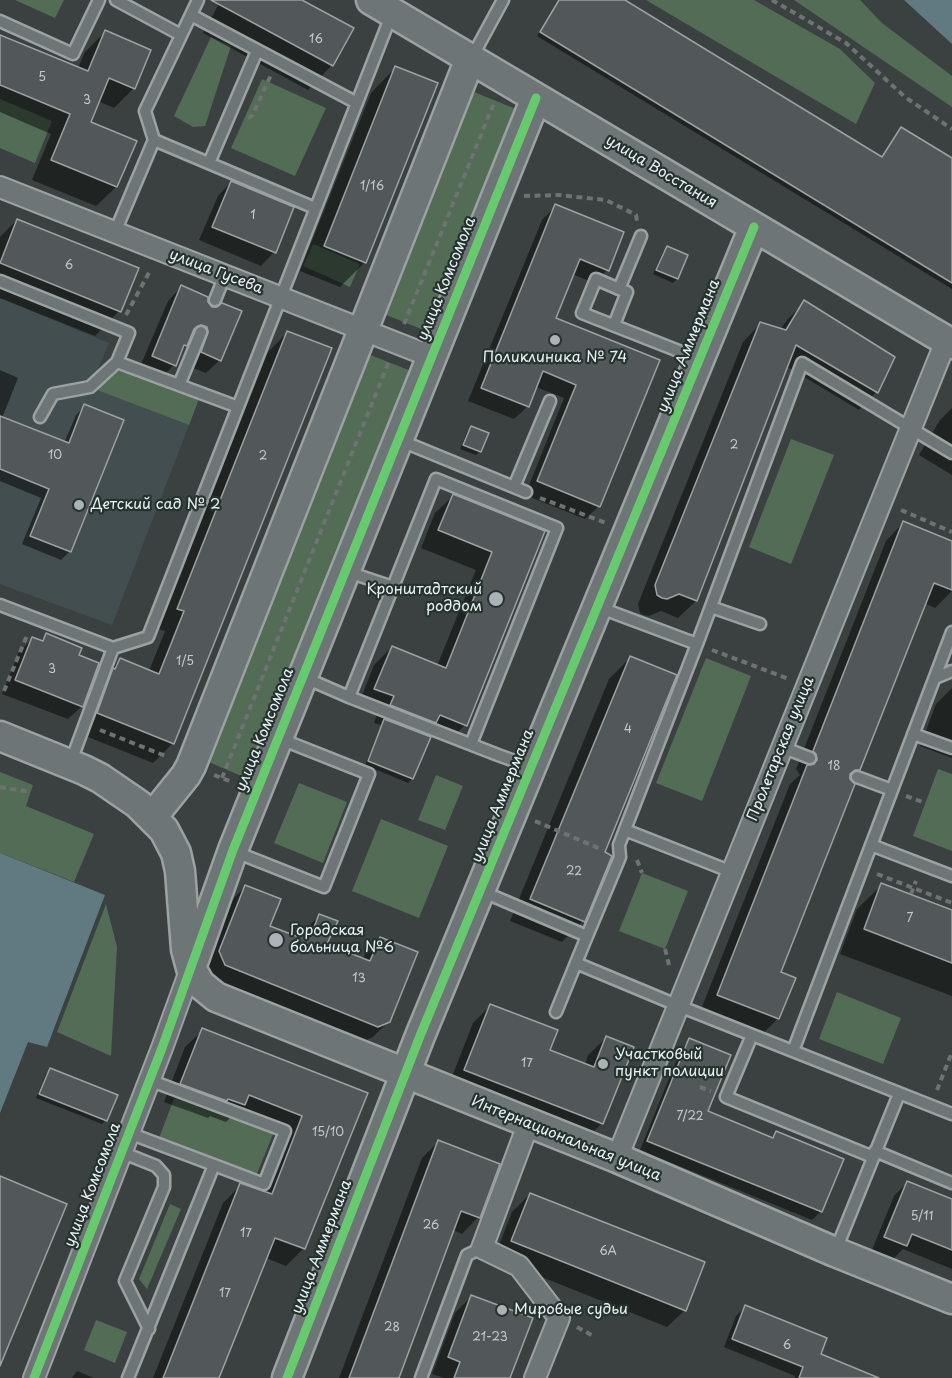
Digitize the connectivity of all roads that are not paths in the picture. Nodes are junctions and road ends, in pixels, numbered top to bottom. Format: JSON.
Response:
{"nodes":[{"id":1,"x":99,"y":0,"type":"edge"},
{"id":2,"x":116,"y":0,"type":"edge"},
{"id":3,"x":198,"y":0,"type":"edge"},
{"id":4,"x":503,"y":0,"type":"edge"},
{"id":5,"x":382,"y":6,"type":"edge"},
{"id":6,"x":190,"y":15,"type":"junction"},
{"id":7,"x":0,"y":21,"type":"edge"},
{"id":8,"x":181,"y":35,"type":"junction"},
{"id":9,"x":257,"y":51,"type":"junction"},
{"id":10,"x":470,"y":59,"type":"junction"},
{"id":11,"x":536,"y":98,"type":"junction"},
{"id":12,"x":357,"y":103,"type":"junction"},
{"id":13,"x":154,"y":140,"type":"junction"},
{"id":14,"x":210,"y":163,"type":"junction"},
{"id":15,"x":0,"y":187,"type":"edge"},
{"id":16,"x":315,"y":208,"type":"junction"},
{"id":17,"x":754,"y":227,"type":"junction"},
{"id":18,"x":115,"y":232,"type":"junction"},
{"id":19,"x":641,"y":236,"type":"dead end"},
{"id":20,"x":225,"y":276,"type":"junction"},
{"id":21,"x":0,"y":281,"type":"edge"},
{"id":22,"x":619,"y":289,"type":"junction"},
{"id":23,"x":281,"y":298,"type":"junction"},
{"id":24,"x":215,"y":300,"type":"dead end"},
{"id":25,"x":614,"y":325,"type":"junction"},
{"id":26,"x":363,"y":330,"type":"junction"},
{"id":27,"x":201,"y":332,"type":"dead end"},
{"id":28,"x":949,"y":343,"type":"edge"},
{"id":29,"x":432,"y":357,"type":"junction"},
{"id":30,"x":699,"y":360,"type":"junction"},
{"id":31,"x":117,"y":362,"type":"junction"},
{"id":32,"x":179,"y":385,"type":"junction"},
{"id":33,"x":550,"y":401,"type":"dead end"},
{"id":34,"x":238,"y":407,"type":"junction"},
{"id":35,"x":40,"y":417,"type":"dead end"},
{"id":36,"x":911,"y":427,"type":"junction"},
{"id":37,"x":398,"y":440,"type":"junction"},
{"id":38,"x":952,"y":453,"type":"edge"},
{"id":39,"x":514,"y":487,"type":"junction"},
{"id":40,"x":526,"y":492,"type":"road end"},
{"id":41,"x":345,"y":572,"type":"junction"},
{"id":42,"x":393,"y":587,"type":"junction"},
{"id":43,"x":0,"y":604,"type":"edge"},
{"id":44,"x":598,"y":607,"type":"junction"},
{"id":45,"x":711,"y":607,"type":"junction"},
{"id":46,"x":760,"y":624,"type":"dead end"},
{"id":47,"x":952,"y":632,"type":"edge"},
{"id":48,"x":697,"y":644,"type":"junction"},
{"id":49,"x":113,"y":648,"type":"junction"},
{"id":50,"x":952,"y":671,"type":"edge"},
{"id":51,"x":303,"y":677,"type":"junction"},
{"id":52,"x":934,"y":678,"type":"junction"},
{"id":53,"x":349,"y":697,"type":"junction"},
{"id":54,"x":913,"y":734,"type":"junction"},
{"id":55,"x":0,"y":736,"type":"edge"},
{"id":56,"x":278,"y":738,"type":"junction"},
{"id":57,"x":471,"y":744,"type":"junction"},
{"id":58,"x":782,"y":747,"type":"junction"},
{"id":59,"x":952,"y":748,"type":"edge"},
{"id":60,"x":810,"y":758,"type":"dead end"},
{"id":61,"x":70,"y":764,"type":"junction"},
{"id":62,"x":531,"y":767,"type":"junction"},
{"id":63,"x":858,"y":777,"type":"dead end"},
{"id":64,"x":892,"y":790,"type":"junction"},
{"id":65,"x":153,"y":816,"type":"junction"},
{"id":66,"x":625,"y":830,"type":"junction"},
{"id":67,"x":871,"y":845,"type":"junction"},
{"id":68,"x":233,"y":850,"type":"junction"},
{"id":69,"x":732,"y":872,"type":"junction"},
{"id":70,"x":952,"y":876,"type":"edge"},
{"id":71,"x":480,"y":891,"type":"junction"},
{"id":72,"x":587,"y":936,"type":"junction"},
{"id":73,"x":576,"y":963,"type":"junction"},
{"id":74,"x":190,"y":968,"type":"junction"},
{"id":75,"x":679,"y":1006,"type":"junction"},
{"id":76,"x":556,"y":1012,"type":"dead end"},
{"id":77,"x":752,"y":1035,"type":"junction"},
{"id":78,"x":793,"y":1051,"type":"junction"},
{"id":79,"x":406,"y":1073,"type":"junction"},
{"id":80,"x":149,"y":1080,"type":"junction"},
{"id":81,"x":899,"y":1094,"type":"junction"},
{"id":82,"x":952,"y":1114,"type":"edge"},
{"id":83,"x":529,"y":1122,"type":"junction"},
{"id":84,"x":129,"y":1133,"type":"junction"},
{"id":85,"x":121,"y":1152,"type":"junction"},
{"id":86,"x":874,"y":1154,"type":"junction"},
{"id":87,"x":618,"y":1158,"type":"junction"},
{"id":88,"x":214,"y":1165,"type":"junction"},
{"id":89,"x":952,"y":1183,"type":"edge"},
{"id":90,"x":482,"y":1248,"type":"junction"},
{"id":91,"x":835,"y":1252,"type":"junction"},
{"id":92,"x":952,"y":1299,"type":"edge"},
{"id":93,"x":149,"y":1329,"type":"junction"},
{"id":94,"x":33,"y":1378,"type":"edge"},
{"id":95,"x":128,"y":1378,"type":"edge"},
{"id":96,"x":287,"y":1378,"type":"edge"},
{"id":97,"x":421,"y":1378,"type":"edge"},
{"id":98,"x":535,"y":1378,"type":"edge"}],
"edges":[{"from":1,"to":7,"type":"lane"},
{"from":2,"to":8,"type":"lane"},
{"from":3,"to":6,"type":"lane"},
{"from":4,"to":10,"type":"lane"},
{"from":5,"to":10,"type":"street","name":"улица Восстания"},
{"from":5,"to":12,"type":"lane"},
{"from":6,"to":8,"type":"lane"},
{"from":6,"to":9,"type":"lane"},
{"from":8,"to":13,"type":"lane"},
{"from":9,"to":12,"type":"lane"},
{"from":9,"to":14,"type":"lane"},
{"from":10,"to":11,"type":"street","name":"улица Восстания"},
{"from":10,"to":26,"type":"street"},
{"from":11,"to":17,"type":"street","name":"улица Восстания"},
{"from":11,"to":29,"type":"street","name":"улица Комсомола"},
{"from":12,"to":16,"type":"lane"},
{"from":13,"to":14,"type":"lane"},
{"from":13,"to":18,"type":"lane"},
{"from":14,"to":16,"type":"lane"},
{"from":15,"to":18,"type":"street","name":"улица Гусева"},
{"from":16,"to":23,"type":"lane"},
{"from":17,"to":28,"type":"street","name":"улица Восстания"},
{"from":17,"to":30,"type":"street","name":"улица Аммермана"},
{"from":18,"to":20,"type":"street","name":"улица Гусева"},
{"from":19,"to":22,"type":"lane"},
{"from":20,"to":23,"type":"street","name":"улица Гусева"},
{"from":20,"to":24,"type":"lane"},
{"from":21,"to":31,"type":"lane"},
{"from":22,"to":25,"type":"lane"},
{"from":22,"to":25,"type":"lane"},
{"from":23,"to":26,"type":"street","name":"улица Гусева"},
{"from":23,"to":34,"type":"lane"},
{"from":25,"to":30,"type":"lane"},
{"from":26,"to":29,"type":"street","name":"улица Гусева"},
{"from":26,"to":65,"type":"street"},
{"from":27,"to":32,"type":"lane"},
{"from":28,"to":36,"type":"street","name":"Пролетарская улица"},
{"from":29,"to":37,"type":"street","name":"улица Комсомола"},
{"from":30,"to":44,"type":"street","name":"улица Аммермана"},
{"from":31,"to":32,"type":"lane"},
{"from":31,"to":35,"type":"lane"},
{"from":32,"to":34,"type":"lane"},
{"from":33,"to":39,"type":"lane"},
{"from":34,"to":49,"type":"lane"},
{"from":36,"to":38,"type":"lane"},
{"from":36,"to":45,"type":"lane"},
{"from":36,"to":58,"type":"street","name":"Пролетарская улица"},
{"from":37,"to":39,"type":"lane"},
{"from":37,"to":41,"type":"street","name":"улица Комсомола"},
{"from":39,"to":40,"type":"lane"},
{"from":41,"to":42,"type":"lane"},
{"from":41,"to":51,"type":"street","name":"улица Комсомола"},
{"from":42,"to":53,"type":"lane"},
{"from":42,"to":57,"type":"lane"},
{"from":43,"to":49,"type":"lane"},
{"from":44,"to":48,"type":"lane"},
{"from":44,"to":62,"type":"street","name":"улица Аммермана"},
{"from":45,"to":46,"type":"lane"},
{"from":45,"to":48,"type":"lane"},
{"from":47,"to":52,"type":"lane"},
{"from":48,"to":66,"type":"lane"},
{"from":49,"to":61,"type":"lane"},
{"from":50,"to":52,"type":"lane"},
{"from":51,"to":53,"type":"lane"},
{"from":51,"to":56,"type":"street","name":"улица Комсомола"},
{"from":52,"to":54,"type":"lane"},
{"from":53,"to":57,"type":"lane"},
{"from":54,"to":59,"type":"lane"},
{"from":54,"to":64,"type":"lane"},
{"from":55,"to":61,"type":"street"},
{"from":56,"to":68,"type":"street","name":"улица Комсомола"},
{"from":56,"to":68,"type":"lane"},
{"from":57,"to":62,"type":"lane"},
{"from":58,"to":60,"type":"lane"},
{"from":58,"to":69,"type":"street","name":"Пролетарская улица"},
{"from":61,"to":65,"type":"street"},
{"from":62,"to":71,"type":"street","name":"улица Аммермана"},
{"from":63,"to":64,"type":"lane"},
{"from":64,"to":67,"type":"lane"},
{"from":65,"to":74,"type":"street"},
{"from":66,"to":69,"type":"lane"},
{"from":66,"to":72,"type":"lane"},
{"from":67,"to":70,"type":"lane"},
{"from":67,"to":78,"type":"lane"},
{"from":68,"to":74,"type":"street","name":"улица Комсомола"},
{"from":69,"to":75,"type":"street","name":"Пролетарская улица"},
{"from":71,"to":72,"type":"lane"},
{"from":71,"to":79,"type":"street","name":"улица Аммермана"},
{"from":72,"to":73,"type":"lane"},
{"from":73,"to":75,"type":"lane"},
{"from":73,"to":76,"type":"lane"},
{"from":74,"to":79,"type":"street","name":"Интернациональная улица"},
{"from":74,"to":80,"type":"street","name":"улица Комсомола"},
{"from":75,"to":77,"type":"lane"},
{"from":75,"to":87,"type":"street","name":"Пролетарская улица"},
{"from":77,"to":78,"type":"lane"},
{"from":77,"to":86,"type":"lane"},
{"from":78,"to":81,"type":"lane"},
{"from":79,"to":83,"type":"street","name":"Интернациональная улица"},
{"from":79,"to":96,"type":"street","name":"улица Аммермана"},
{"from":80,"to":84,"type":"street","name":"улица Комсомола"},
{"from":80,"to":88,"type":"lane"},
{"from":81,"to":82,"type":"lane"},
{"from":81,"to":86,"type":"lane"},
{"from":83,"to":87,"type":"street","name":"Интернациональная улица"},
{"from":83,"to":90,"type":"street"},
{"from":84,"to":85,"type":"street","name":"улица Комсомола"},
{"from":84,"to":88,"type":"lane"},
{"from":85,"to":93,"type":"lane"},
{"from":85,"to":94,"type":"street","name":"улица Комсомола"},
{"from":86,"to":89,"type":"lane"},
{"from":86,"to":91,"type":"lane"},
{"from":87,"to":91,"type":"street","name":"Интернациональная улица"},
{"from":88,"to":93,"type":"lane"},
{"from":90,"to":97,"type":"lane"},
{"from":90,"to":98,"type":"street"},
{"from":91,"to":92,"type":"street","name":"Интернациональная улица"},
{"from":93,"to":95,"type":"lane"}]}
